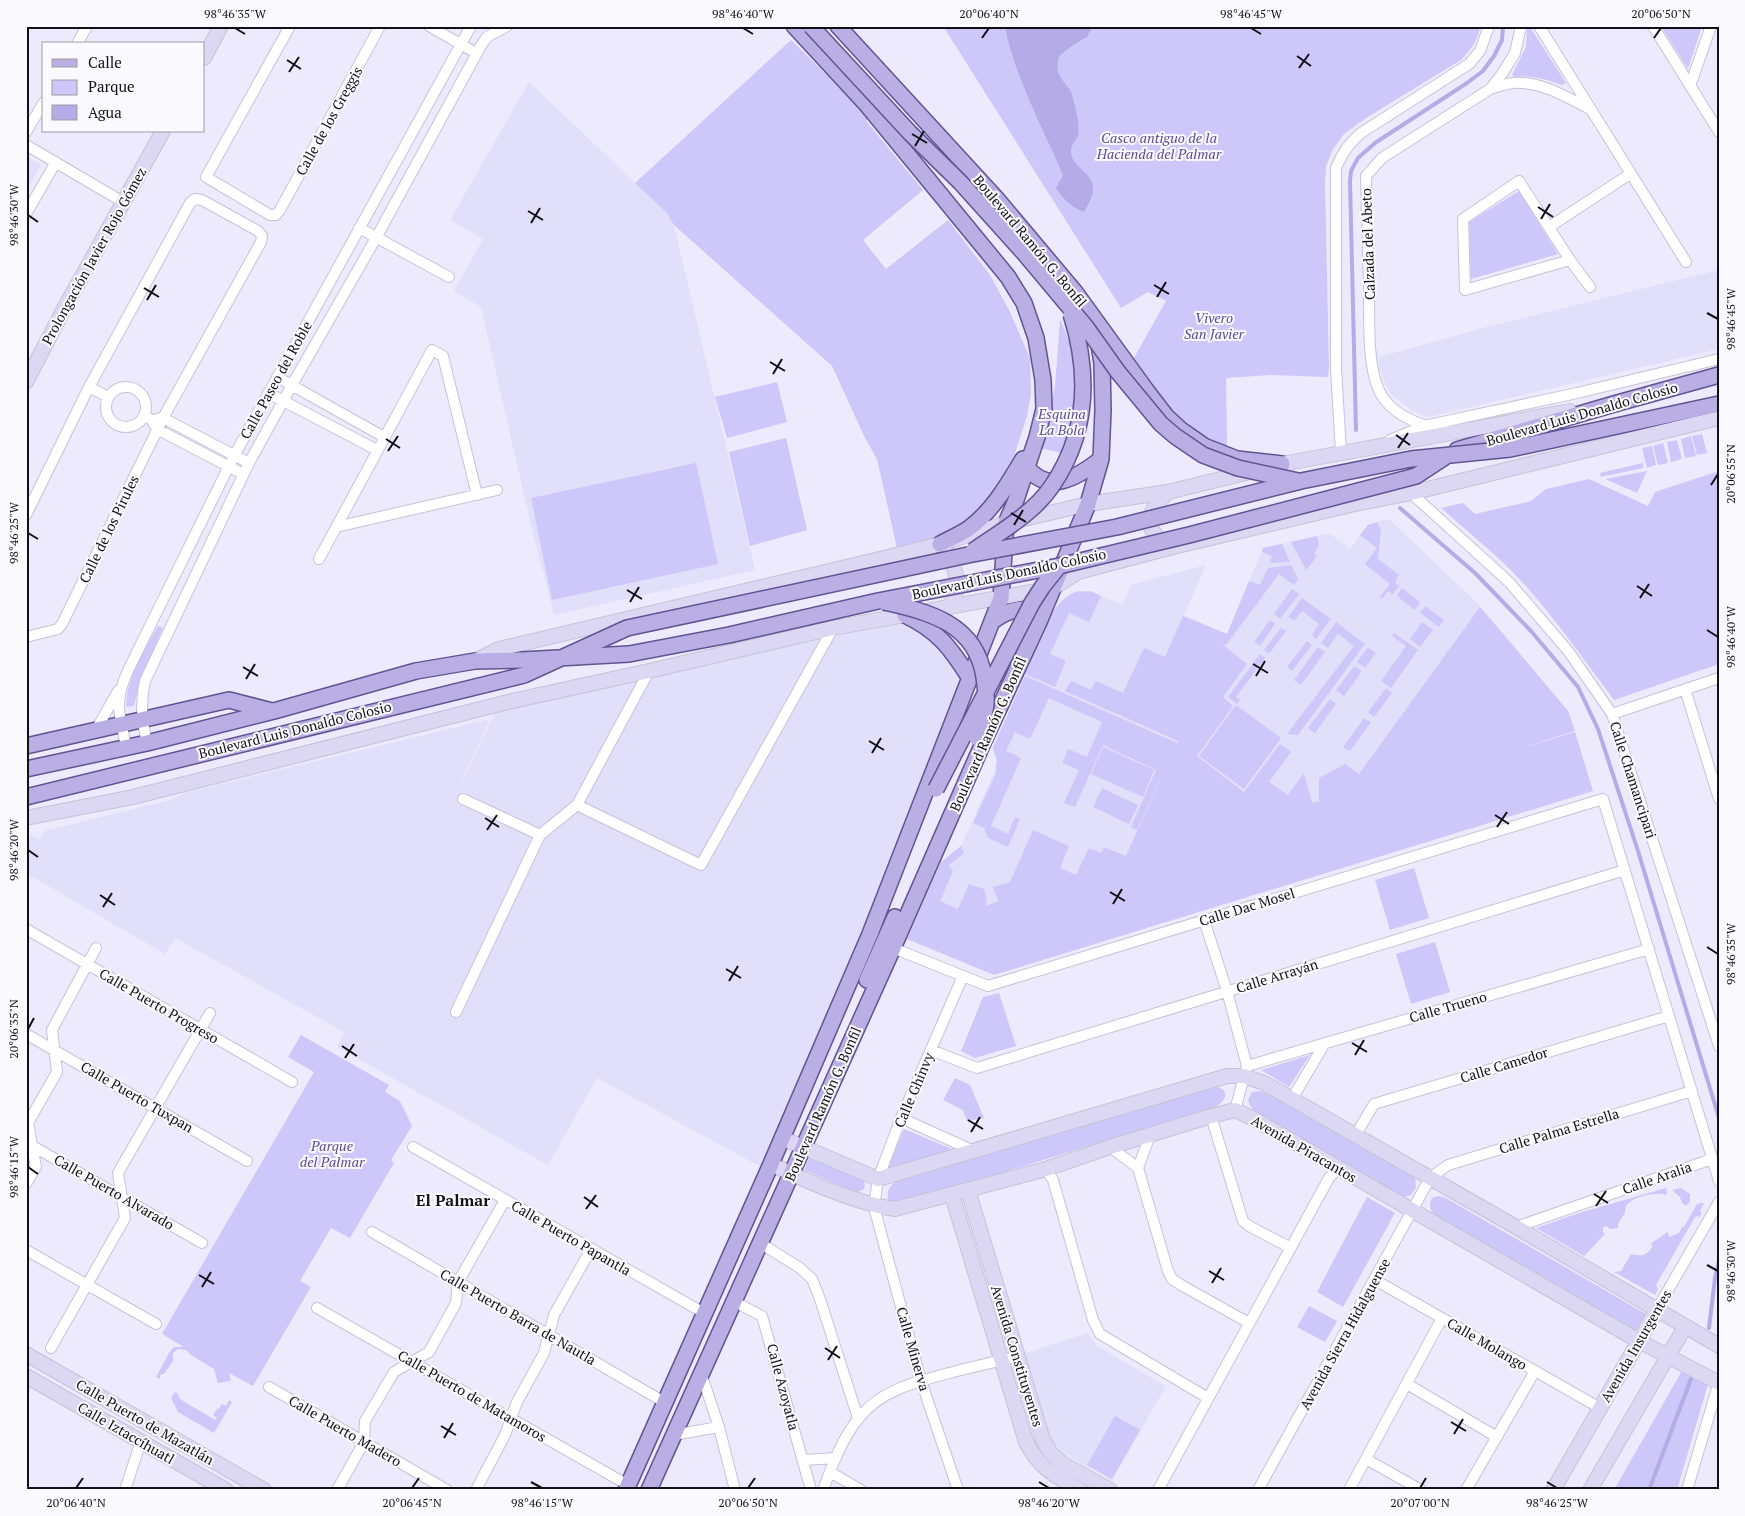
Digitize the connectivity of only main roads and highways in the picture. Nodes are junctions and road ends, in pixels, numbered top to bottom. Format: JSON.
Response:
{"nodes":[{"id":1,"x":794,"y":26,"type":"edge"},
{"id":2,"x":810,"y":26,"type":"edge"},
{"id":3,"x":838,"y":26,"type":"edge"},
{"id":4,"x":956,"y":156,"type":"junction"},
{"id":5,"x":1095,"y":321,"type":"junction"},
{"id":6,"x":1719,"y":375,"type":"edge"},
{"id":7,"x":1719,"y":404,"type":"edge"},
{"id":8,"x":1044,"y":409,"type":"junction"},
{"id":9,"x":1101,"y":459,"type":"junction"},
{"id":10,"x":1282,"y":464,"type":"road end"},
{"id":11,"x":1026,"y":466,"type":"junction"},
{"id":12,"x":1302,"y":482,"type":"junction"},
{"id":13,"x":940,"y":544,"type":"road end"},
{"id":14,"x":968,"y":554,"type":"junction"},
{"id":15,"x":1060,"y":566,"type":"junction"},
{"id":16,"x":878,"y":601,"type":"junction"},
{"id":17,"x":905,"y":615,"type":"road end"},
{"id":18,"x":992,"y":621,"type":"junction"},
{"id":19,"x":1039,"y":622,"type":"junction"},
{"id":20,"x":969,"y":677,"type":"junction"},
{"id":21,"x":274,"y":712,"type":"junction"},
{"id":22,"x":26,"y":746,"type":"edge"},
{"id":23,"x":26,"y":769,"type":"edge"},
{"id":24,"x":26,"y":797,"type":"edge"},
{"id":25,"x":906,"y":842,"type":"junction"},
{"id":26,"x":823,"y":1104,"type":"junction"},
{"id":27,"x":627,"y":1487,"type":"edge"},
{"id":28,"x":650,"y":1490,"type":"edge"}],
"edges":[{"from":1,"to":8,"type":"main road","name":"Boulevard Ramón G. Bonfil"},
{"from":2,"to":12,"type":"main road","bridge":true},
{"from":3,"to":4,"type":"main road","name":"Boulevard Ramón G. Bonfil"},
{"from":4,"to":5,"type":"main road","name":"Boulevard Ramón G. Bonfil"},
{"from":4,"to":14,"type":"main road","bridge":true},
{"from":5,"to":9,"type":"main road","name":"Boulevard Ramón G. Bonfil"},
{"from":5,"to":10,"type":"main road"},
{"from":6,"to":15,"type":"main road","name":"Boulevard Luis Donaldo Colosio","bridge":true},
{"from":7,"to":12,"type":"main road","name":"Boulevard Luis Donaldo Colosio","bridge":true},
{"from":8,"to":11,"type":"main road","name":"Boulevard Ramón G. Bonfil"},
{"from":8,"to":13,"type":"main road"},
{"from":9,"to":11,"type":"main road"},
{"from":9,"to":19,"type":"main road","name":"Boulevard Ramón G. Bonfil"},
{"from":11,"to":18,"type":"main road","name":"Boulevard Ramón G. Bonfil"},
{"from":12,"to":14,"type":"main road","name":"Boulevard Luis Donaldo Colosio","bridge":true},
{"from":14,"to":24,"type":"main road","name":"Boulevard Luis Donaldo Colosio","bridge":true},
{"from":15,"to":16,"type":"main road","name":"Boulevard Luis Donaldo Colosio","bridge":true},
{"from":15,"to":25,"type":"main road","bridge":true},
{"from":16,"to":21,"type":"main road","name":"Boulevard Luis Donaldo Colosio","bridge":true},
{"from":16,"to":26,"type":"main road","bridge":true},
{"from":17,"to":20,"type":"main road"},
{"from":18,"to":19,"type":"main road"},
{"from":18,"to":20,"type":"main road","name":"Boulevard Ramón G. Bonfil"},
{"from":19,"to":26,"type":"main road","name":"Boulevard Ramón G. Bonfil"},
{"from":20,"to":25,"type":"main road","name":"Boulevard Ramón G. Bonfil"},
{"from":21,"to":22,"type":"main road"},
{"from":21,"to":23,"type":"main road","name":"Boulevard Luis Donaldo Colosio"},
{"from":25,"to":27,"type":"main road","name":"Boulevard Ramón G. Bonfil"},
{"from":26,"to":28,"type":"main road","name":"Boulevard Ramón G. Bonfil"}]}
